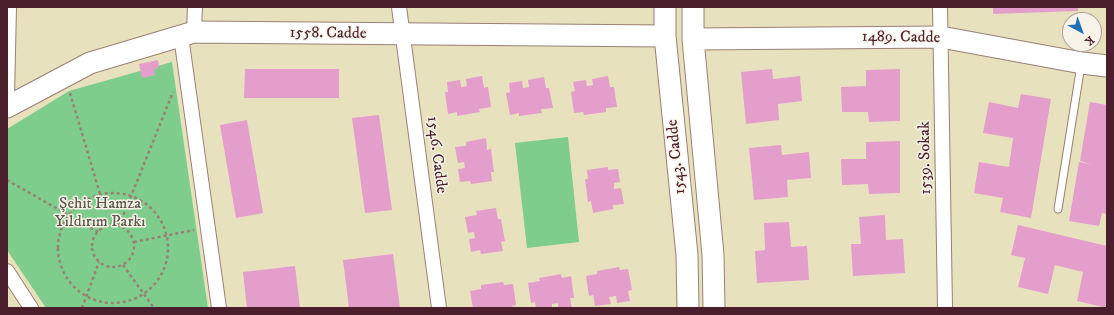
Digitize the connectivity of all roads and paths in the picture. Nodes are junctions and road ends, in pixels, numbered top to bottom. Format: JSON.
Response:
{"nodes":[{"id":1,"x":9,"y":7,"type":"edge"},
{"id":2,"x":195,"y":7,"type":"edge"},
{"id":3,"x":399,"y":7,"type":"edge"},
{"id":4,"x":665,"y":7,"type":"edge"},
{"id":5,"x":692,"y":7,"type":"edge"},
{"id":6,"x":940,"y":7,"type":"edge"},
{"id":7,"x":188,"y":34,"type":"junction"},
{"id":8,"x":403,"y":35,"type":"junction"},
{"id":9,"x":665,"y":36,"type":"junction"},
{"id":10,"x":940,"y":37,"type":"junction"},
{"id":11,"x":693,"y":39,"type":"junction"},
{"id":12,"x":1082,"y":63,"type":"junction"},
{"id":13,"x":1107,"y":66,"type":"edge"},
{"id":14,"x":186,"y":69,"type":"junction"},
{"id":15,"x":67,"y":75,"type":"junction"},
{"id":16,"x":7,"y":96,"type":"edge"},
{"id":17,"x":7,"y":107,"type":"edge"},
{"id":18,"x":7,"y":180,"type":"edge"},
{"id":19,"x":100,"y":194,"type":"junction"},
{"id":20,"x":131,"y":196,"type":"junction"},
{"id":21,"x":1058,"y":209,"type":"dead end"},
{"id":22,"x":68,"y":215,"type":"junction"},
{"id":23,"x":119,"y":226,"type":"junction"},
{"id":24,"x":208,"y":228,"type":"junction"},
{"id":25,"x":98,"y":232,"type":"junction"},
{"id":26,"x":167,"y":236,"type":"junction"},
{"id":27,"x":134,"y":242,"type":"junction"},
{"id":28,"x":99,"y":262,"type":"junction"},
{"id":29,"x":123,"y":265,"type":"junction"},
{"id":30,"x":7,"y":272,"type":"edge"},
{"id":31,"x":144,"y":294,"type":"junction"},
{"id":32,"x":85,"y":296,"type":"junction"},
{"id":33,"x":31,"y":308,"type":"edge"},
{"id":34,"x":82,"y":308,"type":"edge"},
{"id":35,"x":154,"y":308,"type":"edge"},
{"id":36,"x":220,"y":308,"type":"edge"},
{"id":37,"x":439,"y":308,"type":"edge"},
{"id":38,"x":688,"y":308,"type":"edge"},
{"id":39,"x":714,"y":308,"type":"edge"},
{"id":40,"x":945,"y":308,"type":"edge"}],
"edges":[{"from":1,"to":16,"type":"street"},
{"from":2,"to":7,"type":"street"},
{"from":3,"to":8,"type":"street","name":"1546. Cadde"},
{"from":4,"to":9,"type":"street","name":"1543. Cadde"},
{"from":5,"to":11,"type":"street","name":"1543. Cadde"},
{"from":6,"to":10,"type":"street","name":"1539. Sokak"},
{"from":7,"to":8,"type":"street","name":"1558. Cadde"},
{"from":7,"to":14,"type":"street"},
{"from":7,"to":15,"type":"street","name":"1558. Cadde"},
{"from":8,"to":9,"type":"street","name":"1558. Cadde"},
{"from":8,"to":37,"type":"street","name":"1546. Cadde"},
{"from":9,"to":38,"type":"street","name":"1543. Cadde"},
{"from":10,"to":11,"type":"street","name":"1489. Cadde"},
{"from":10,"to":12,"type":"street","name":"1489. Cadde"},
{"from":10,"to":40,"type":"street","name":"1539. Sokak"},
{"from":11,"to":39,"type":"street","name":"1543. Cadde"},
{"from":12,"to":13,"type":"street","name":"1489. Cadde"},
{"from":12,"to":21,"type":"lane"},
{"from":14,"to":20,"type":"path"},
{"from":14,"to":24,"type":"street"},
{"from":15,"to":17,"type":"street","name":"1558. Cadde"},
{"from":15,"to":19,"type":"path"},
{"from":18,"to":22,"type":"path"},
{"from":19,"to":20,"type":"path"},
{"from":19,"to":22,"type":"path"},
{"from":20,"to":23,"type":"path"},
{"from":20,"to":26,"type":"path"},
{"from":22,"to":25,"type":"path"},
{"from":22,"to":32,"type":"path"},
{"from":23,"to":25,"type":"path"},
{"from":23,"to":27,"type":"path"},
{"from":24,"to":26,"type":"path"},
{"from":24,"to":36,"type":"street"},
{"from":25,"to":28,"type":"path"},
{"from":26,"to":27,"type":"path"},
{"from":26,"to":31,"type":"path"},
{"from":27,"to":29,"type":"path"},
{"from":28,"to":29,"type":"path"},
{"from":28,"to":32,"type":"path"},
{"from":29,"to":31,"type":"path"},
{"from":30,"to":33,"type":"street"},
{"from":31,"to":32,"type":"path"},
{"from":31,"to":35,"type":"path"},
{"from":32,"to":34,"type":"path"}]}
